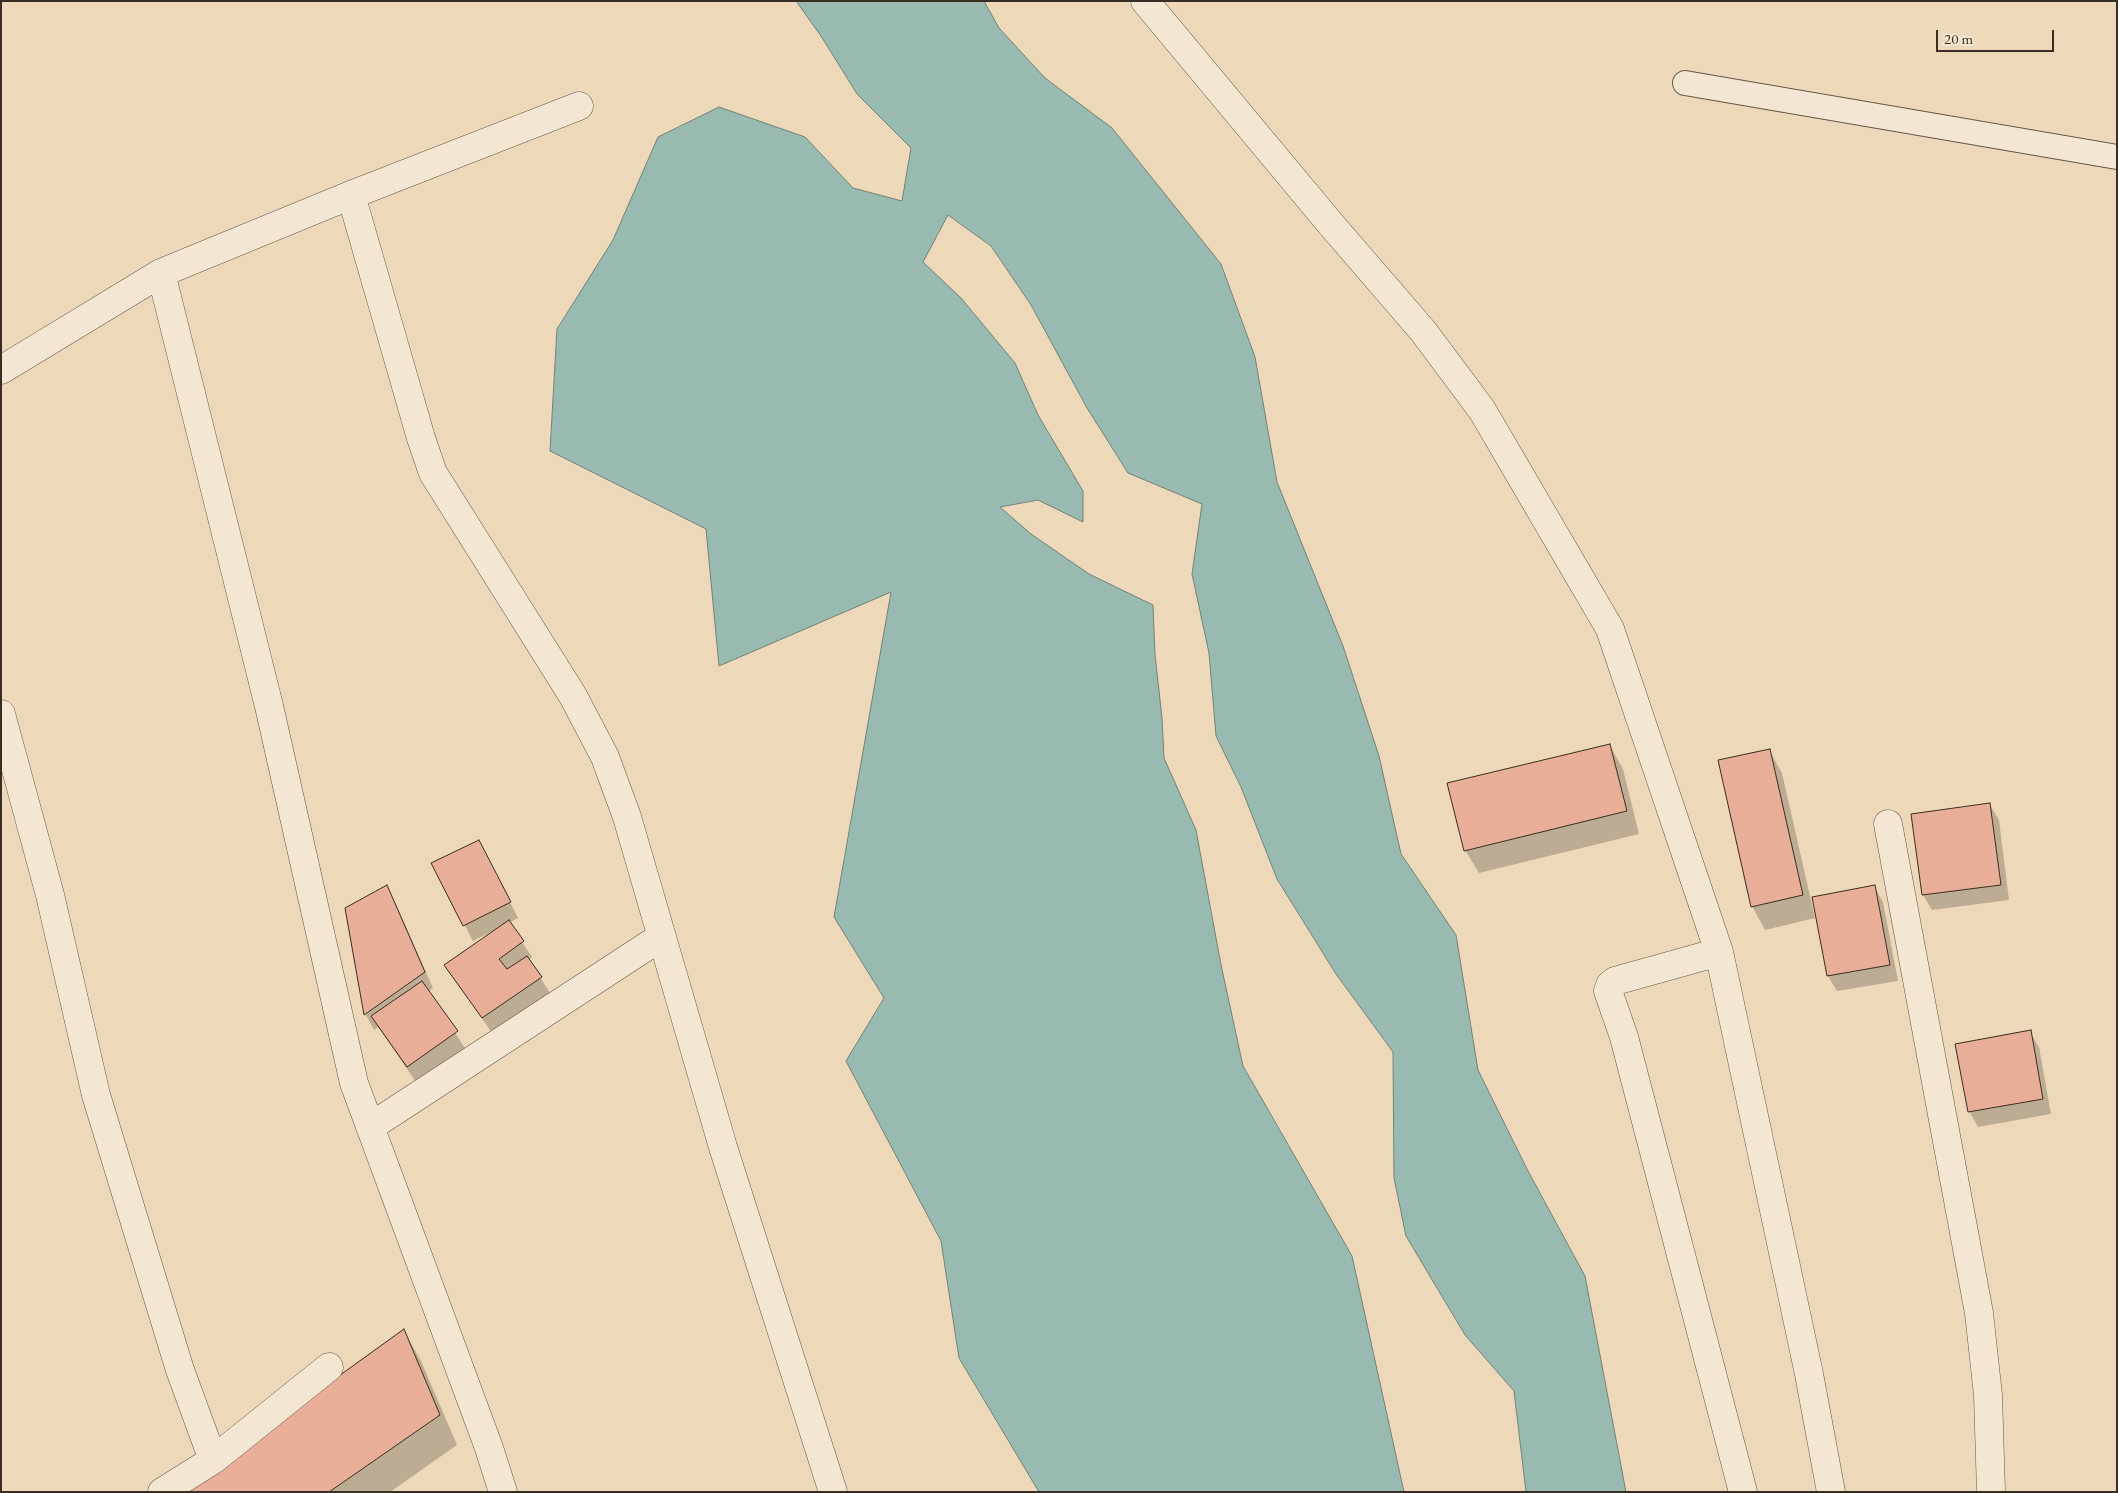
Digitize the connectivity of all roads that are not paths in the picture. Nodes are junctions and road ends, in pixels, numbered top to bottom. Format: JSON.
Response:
{"nodes":[{"id":1,"x":1145,"y":1,"type":"edge"},
{"id":2,"x":1686,"y":83,"type":"dead end"},
{"id":3,"x":579,"y":106,"type":"dead end"},
{"id":4,"x":2117,"y":157,"type":"edge"},
{"id":5,"x":351,"y":195,"type":"junction"},
{"id":6,"x":161,"y":273,"type":"junction"},
{"id":7,"x":1,"y":370,"type":"edge"},
{"id":8,"x":2,"y":722,"type":"edge"},
{"id":9,"x":1888,"y":824,"type":"dead end"},
{"id":10,"x":660,"y":937,"type":"junction"},
{"id":11,"x":1719,"y":952,"type":"junction"},
{"id":12,"x":370,"y":1127,"type":"junction"},
{"id":13,"x":329,"y":1367,"type":"dead end"},
{"id":14,"x":212,"y":1460,"type":"junction"},
{"id":15,"x":162,"y":1492,"type":"edge"},
{"id":16,"x":503,"y":1492,"type":"edge"},
{"id":17,"x":833,"y":1492,"type":"edge"},
{"id":18,"x":1742,"y":1492,"type":"edge"},
{"id":19,"x":1831,"y":1492,"type":"edge"},
{"id":20,"x":1991,"y":1492,"type":"edge"}],
"edges":[{"from":1,"to":11,"type":"street"},
{"from":2,"to":4,"type":"lane"},
{"from":3,"to":5,"type":"street"},
{"from":5,"to":6,"type":"street"},
{"from":5,"to":10,"type":"street"},
{"from":6,"to":7,"type":"street"},
{"from":6,"to":12,"type":"street"},
{"from":8,"to":14,"type":"street"},
{"from":9,"to":20,"type":"street"},
{"from":10,"to":12,"type":"street"},
{"from":10,"to":17,"type":"street"},
{"from":11,"to":18,"type":"street"},
{"from":11,"to":19,"type":"street"},
{"from":12,"to":16,"type":"street"},
{"from":13,"to":14,"type":"street"},
{"from":14,"to":15,"type":"street"}]}
